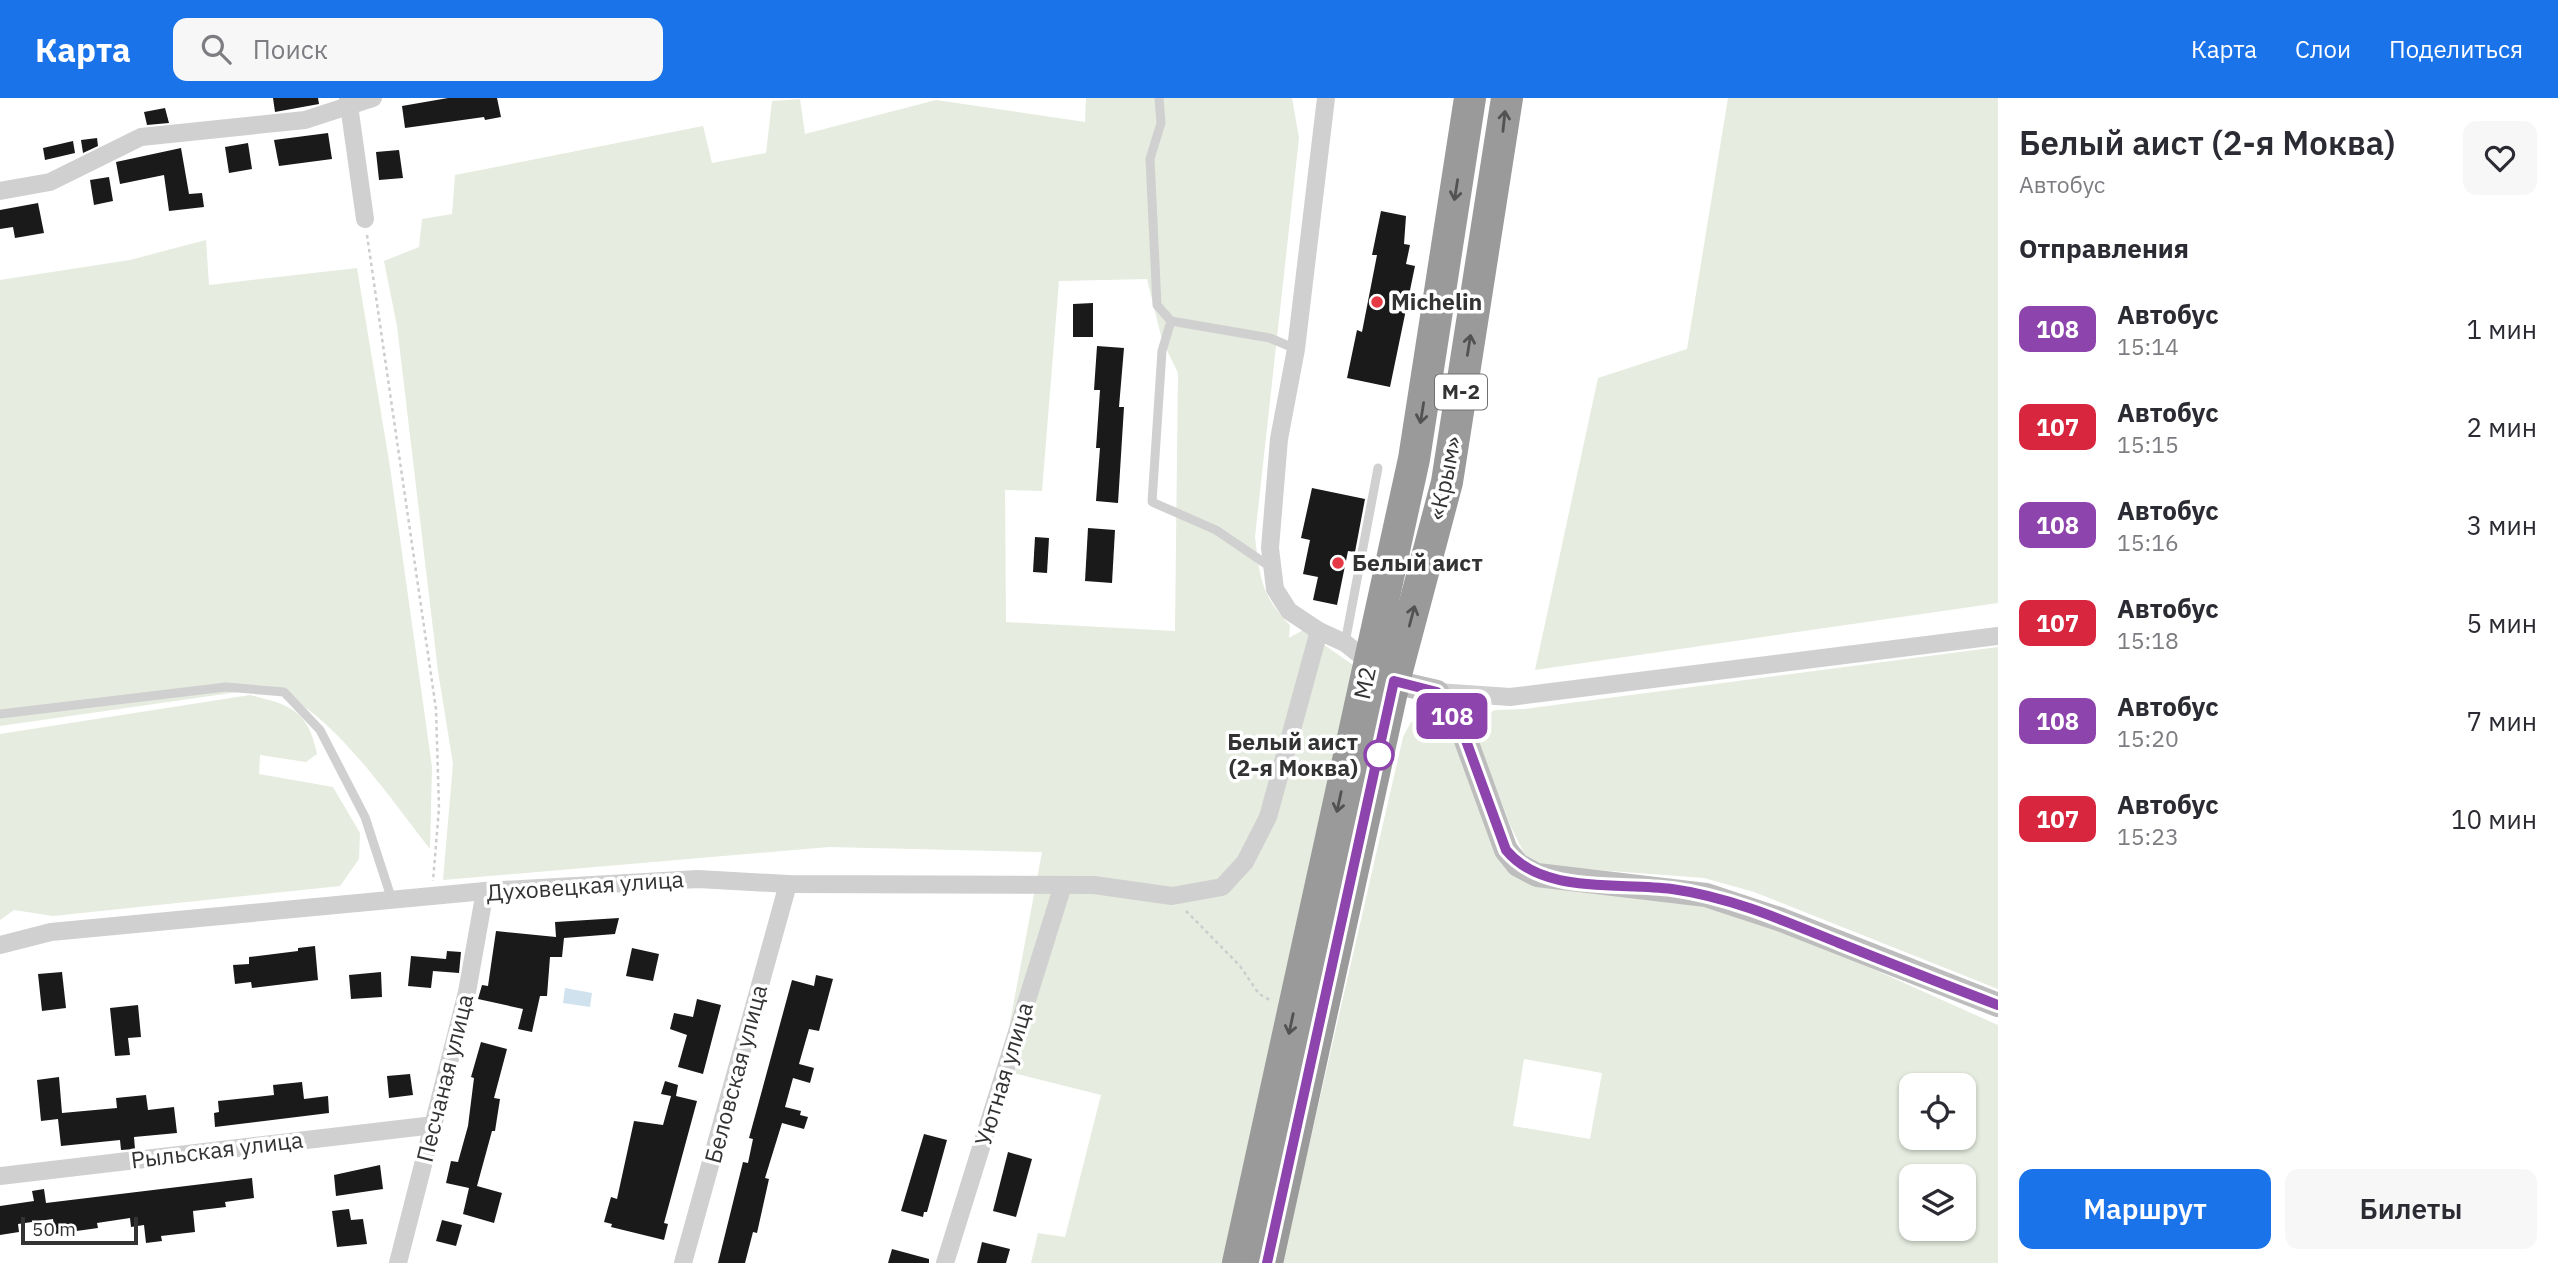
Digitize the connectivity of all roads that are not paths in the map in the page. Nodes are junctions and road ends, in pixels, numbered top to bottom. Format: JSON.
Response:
{"nodes":[{"id":1,"x":373,"y":98,"type":"edge"},
{"id":2,"x":1159,"y":98,"type":"edge"},
{"id":3,"x":1326,"y":98,"type":"edge"},
{"id":4,"x":1470,"y":98,"type":"edge"},
{"id":5,"x":1507,"y":98,"type":"edge"},
{"id":6,"x":349,"y":102,"type":"edge"},
{"id":7,"x":0,"y":191,"type":"edge"},
{"id":8,"x":365,"y":219,"type":"road end"},
{"id":9,"x":1171,"y":321,"type":"junction"},
{"id":10,"x":1296,"y":349,"type":"junction"},
{"id":11,"x":1378,"y":468,"type":"dead end"},
{"id":12,"x":1272,"y":568,"type":"junction"},
{"id":13,"x":1319,"y":631,"type":"junction"},
{"id":14,"x":1998,"y":636,"type":"edge"},
{"id":15,"x":1345,"y":643,"type":"junction"},
{"id":16,"x":1382,"y":672,"type":"junction"},
{"id":17,"x":1437,"y":692,"type":"junction"},
{"id":18,"x":0,"y":714,"type":"edge"},
{"id":19,"x":788,"y":884,"type":"junction"},
{"id":20,"x":1063,"y":885,"type":"junction"},
{"id":21,"x":485,"y":891,"type":"junction"},
{"id":22,"x":393,"y":901,"type":"junction"},
{"id":23,"x":0,"y":945,"type":"edge"},
{"id":24,"x":1998,"y":1005,"type":"edge"},
{"id":25,"x":434,"y":1125,"type":"junction"},
{"id":26,"x":0,"y":1176,"type":"edge"},
{"id":27,"x":398,"y":1263,"type":"edge"},
{"id":28,"x":683,"y":1263,"type":"edge"},
{"id":29,"x":945,"y":1263,"type":"edge"},
{"id":30,"x":1238,"y":1263,"type":"edge"},
{"id":31,"x":1267,"y":1263,"type":"edge"}],
"edges":[{"from":1,"to":6,"type":"street"},
{"from":2,"to":9,"type":"lane"},
{"from":3,"to":10,"type":"street"},
{"from":4,"to":16,"type":"highway","name":"М2","one_way":true},
{"from":16,"to":5,"type":"highway","name":"«Крым»","number":"М-2","one_way":true},
{"from":6,"to":7,"type":"street"},
{"from":6,"to":8,"type":"street"},
{"from":9,"to":10,"type":"lane"},
{"from":9,"to":12,"type":"lane"},
{"from":10,"to":12,"type":"street"},
{"from":11,"to":15,"type":"lane"},
{"from":12,"to":13,"type":"street"},
{"from":13,"to":15,"type":"street"},
{"from":13,"to":20,"type":"street","name":"Духовецкая улица"},
{"from":14,"to":17,"type":"street"},
{"from":15,"to":16,"type":"street"},
{"from":16,"to":17,"type":"street"},
{"from":16,"to":30,"type":"highway","name":"М2","one_way":true},
{"from":16,"to":31,"type":"highway","name":"«Крым»","number":"М-2"},
{"from":17,"to":24,"type":"street"},
{"from":18,"to":22,"type":"lane"},
{"from":19,"to":20,"type":"street","name":"Духовецкая улица"},
{"from":19,"to":21,"type":"street","name":"Духовецкая улица"},
{"from":19,"to":28,"type":"street","name":"Беловская улица"},
{"from":20,"to":29,"type":"street","name":"Уютная улица"},
{"from":21,"to":22,"type":"street","name":"Духовецкая улица"},
{"from":21,"to":25,"type":"street","name":"Песчаная улица"},
{"from":22,"to":23,"type":"street","name":"Духовецкая улица"},
{"from":25,"to":26,"type":"street","name":"Рыльская улица"},
{"from":25,"to":27,"type":"street","name":"Песчаная улица"}]}
